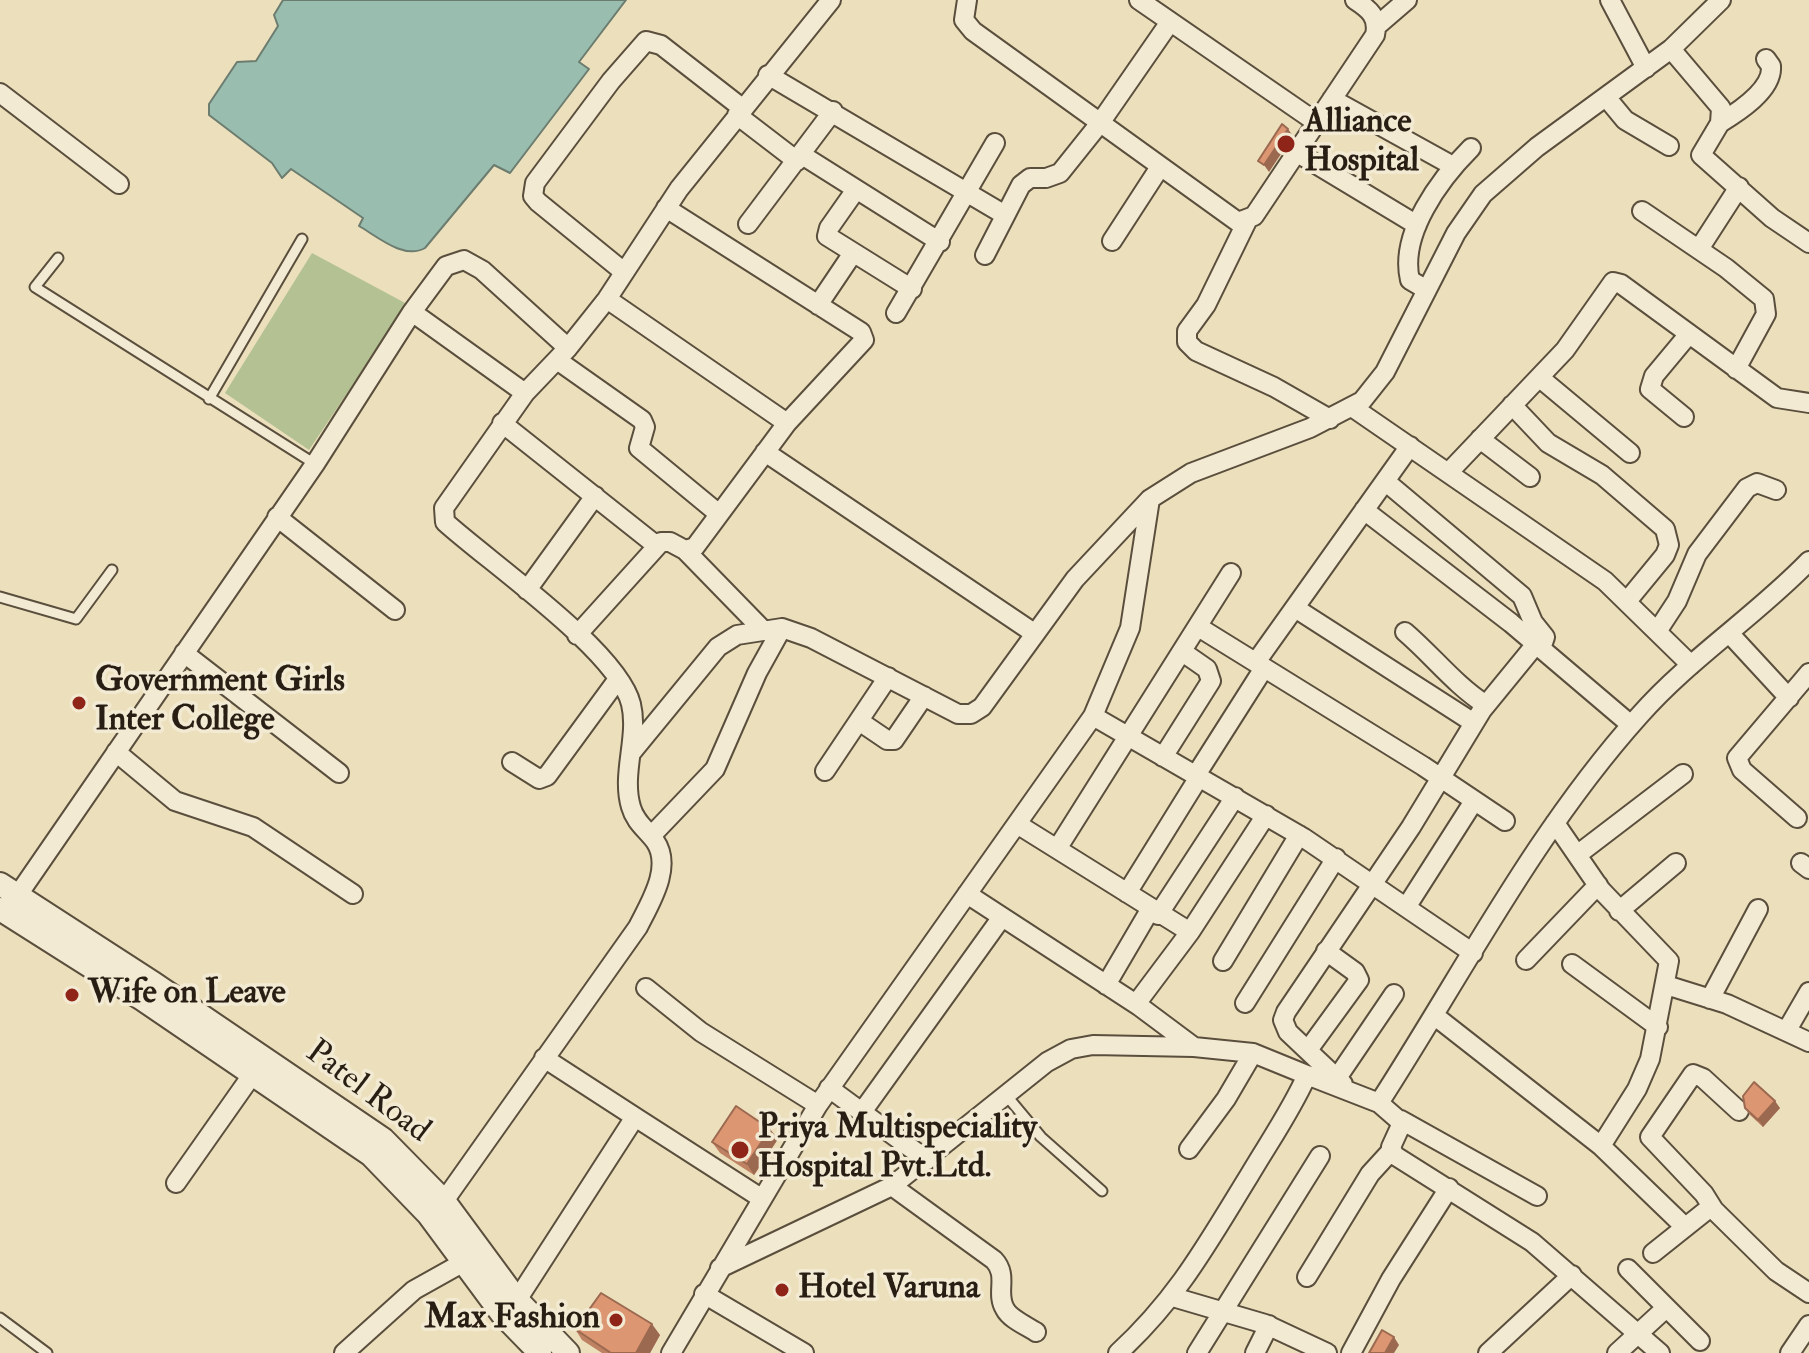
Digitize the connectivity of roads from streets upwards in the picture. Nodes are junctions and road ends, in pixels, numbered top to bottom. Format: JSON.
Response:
{"nodes":[{"id":1,"x":831,"y":0,"type":"edge"},
{"id":2,"x":967,"y":0,"type":"edge"},
{"id":3,"x":1139,"y":0,"type":"edge"},
{"id":4,"x":1355,"y":0,"type":"edge"},
{"id":5,"x":1407,"y":0,"type":"edge"},
{"id":6,"x":1610,"y":0,"type":"edge"},
{"id":7,"x":1721,"y":0,"type":"edge"},
{"id":8,"x":1170,"y":22,"type":"junction"},
{"id":9,"x":1378,"y":25,"type":"junction"},
{"id":10,"x":1671,"y":49,"type":"junction"},
{"id":11,"x":1766,"y":59,"type":"dead end"},
{"id":12,"x":1646,"y":68,"type":"junction"},
{"id":13,"x":768,"y":75,"type":"junction"},
{"id":14,"x":0,"y":93,"type":"edge"},
{"id":15,"x":1606,"y":97,"type":"junction"},
{"id":16,"x":1332,"y":99,"type":"junction"},
{"id":17,"x":833,"y":111,"type":"junction"},
{"id":18,"x":739,"y":112,"type":"junction"},
{"id":19,"x":1316,"y":122,"type":"junction"},
{"id":20,"x":1100,"y":123,"type":"junction"},
{"id":21,"x":1720,"y":123,"type":"junction"},
{"id":22,"x":995,"y":143,"type":"dead end"},
{"id":23,"x":1669,"y":146,"type":"dead end"},
{"id":24,"x":1471,"y":148,"type":"dead end"},
{"id":25,"x":1296,"y":152,"type":"junction"},
{"id":26,"x":799,"y":158,"type":"junction"},
{"id":27,"x":1453,"y":166,"type":"junction"},
{"id":28,"x":1160,"y":167,"type":"junction"},
{"id":29,"x":119,"y":184,"type":"dead end"},
{"id":30,"x":1739,"y":187,"type":"junction"},
{"id":31,"x":855,"y":191,"type":"junction"},
{"id":32,"x":968,"y":193,"type":"junction"},
{"id":33,"x":666,"y":208,"type":"junction"},
{"id":34,"x":1642,"y":211,"type":"dead end"},
{"id":35,"x":1005,"y":215,"type":"junction"},
{"id":36,"x":1247,"y":221,"type":"junction"},
{"id":37,"x":748,"y":224,"type":"dead end"},
{"id":38,"x":1417,"y":225,"type":"junction"},
{"id":39,"x":1112,"y":241,"type":"dead end"},
{"id":40,"x":940,"y":242,"type":"junction"},
{"id":41,"x":1809,"y":243,"type":"edge"},
{"id":42,"x":1699,"y":249,"type":"junction"},
{"id":43,"x":853,"y":253,"type":"junction"},
{"id":44,"x":985,"y":255,"type":"dead end"},
{"id":45,"x":624,"y":272,"type":"junction"},
{"id":46,"x":912,"y":289,"type":"junction"},
{"id":47,"x":1427,"y":290,"type":"junction"},
{"id":48,"x":607,"y":299,"type":"junction"},
{"id":49,"x":818,"y":305,"type":"junction"},
{"id":50,"x":412,"y":312,"type":"junction"},
{"id":51,"x":896,"y":313,"type":"dead end"},
{"id":52,"x":1689,"y":334,"type":"junction"},
{"id":53,"x":562,"y":354,"type":"junction"},
{"id":54,"x":1736,"y":369,"type":"junction"},
{"id":55,"x":1540,"y":378,"type":"junction"},
{"id":56,"x":525,"y":393,"type":"junction"},
{"id":57,"x":1809,"y":403,"type":"edge"},
{"id":58,"x":1512,"y":405,"type":"junction"},
{"id":59,"x":1352,"y":407,"type":"junction"},
{"id":60,"x":1684,"y":417,"type":"dead end"},
{"id":61,"x":1330,"y":419,"type":"junction"},
{"id":62,"x":502,"y":423,"type":"junction"},
{"id":63,"x":787,"y":423,"type":"junction"},
{"id":64,"x":1480,"y":439,"type":"junction"},
{"id":65,"x":1410,"y":446,"type":"junction"},
{"id":66,"x":765,"y":452,"type":"junction"},
{"id":67,"x":1630,"y":453,"type":"dead end"},
{"id":68,"x":1448,"y":473,"type":"junction"},
{"id":69,"x":1530,"y":477,"type":"dead end"},
{"id":70,"x":1385,"y":481,"type":"junction"},
{"id":71,"x":1776,"y":490,"type":"dead end"},
{"id":72,"x":595,"y":496,"type":"junction"},
{"id":73,"x":1150,"y":499,"type":"junction"},
{"id":74,"x":1364,"y":510,"type":"junction"},
{"id":75,"x":719,"y":514,"type":"junction"},
{"id":76,"x":277,"y":517,"type":"junction"},
{"id":77,"x":657,"y":546,"type":"junction"},
{"id":78,"x":685,"y":550,"type":"junction"},
{"id":79,"x":1809,"y":561,"type":"edge"},
{"id":80,"x":1231,"y":573,"type":"dead end"},
{"id":81,"x":527,"y":590,"type":"junction"},
{"id":82,"x":1628,"y":600,"type":"junction"},
{"id":83,"x":1295,"y":608,"type":"junction"},
{"id":84,"x":395,"y":610,"type":"dead end"},
{"id":85,"x":761,"y":628,"type":"junction"},
{"id":86,"x":782,"y":628,"type":"junction"},
{"id":87,"x":1200,"y":628,"type":"junction"},
{"id":88,"x":1658,"y":630,"type":"junction"},
{"id":89,"x":1405,"y":632,"type":"dead end"},
{"id":90,"x":1034,"y":633,"type":"junction"},
{"id":91,"x":1729,"y":633,"type":"junction"},
{"id":92,"x":577,"y":635,"type":"junction"},
{"id":93,"x":1538,"y":647,"type":"junction"},
{"id":94,"x":184,"y":653,"type":"junction"},
{"id":95,"x":1184,"y":653,"type":"junction"},
{"id":96,"x":1260,"y":665,"type":"junction"},
{"id":97,"x":1691,"y":665,"type":"junction"},
{"id":98,"x":1809,"y":673,"type":"edge"},
{"id":99,"x":888,"y":677,"type":"junction"},
{"id":100,"x":618,"y":679,"type":"junction"},
{"id":101,"x":924,"y":696,"type":"junction"},
{"id":102,"x":1789,"y":698,"type":"junction"},
{"id":103,"x":1486,"y":705,"type":"junction"},
{"id":104,"x":1093,"y":716,"type":"junction"},
{"id":105,"x":859,"y":721,"type":"junction"},
{"id":106,"x":1474,"y":723,"type":"junction"},
{"id":107,"x":1631,"y":725,"type":"junction"},
{"id":108,"x":1130,"y":738,"type":"junction"},
{"id":109,"x":116,"y":752,"type":"junction"},
{"id":110,"x":631,"y":753,"type":"junction"},
{"id":111,"x":1163,"y":757,"type":"junction"},
{"id":112,"x":512,"y":762,"type":"dead end"},
{"id":113,"x":825,"y":771,"type":"dead end"},
{"id":114,"x":339,"y":773,"type":"dead end"},
{"id":115,"x":1683,"y":774,"type":"dead end"},
{"id":116,"x":1198,"y":776,"type":"junction"},
{"id":117,"x":1440,"y":777,"type":"junction"},
{"id":118,"x":1235,"y":797,"type":"junction"},
{"id":119,"x":1474,"y":801,"type":"junction"},
{"id":120,"x":1266,"y":815,"type":"junction"},
{"id":121,"x":1797,"y":818,"type":"dead end"},
{"id":122,"x":1505,"y":821,"type":"dead end"},
{"id":123,"x":1555,"y":823,"type":"junction"},
{"id":124,"x":1017,"y":824,"type":"junction"},
{"id":125,"x":1299,"y":835,"type":"junction"},
{"id":126,"x":651,"y":836,"type":"junction"},
{"id":127,"x":1057,"y":849,"type":"junction"},
{"id":128,"x":1577,"y":855,"type":"junction"},
{"id":129,"x":1336,"y":858,"type":"junction"},
{"id":130,"x":1676,"y":863,"type":"dead end"},
{"id":131,"x":1372,"y":882,"type":"junction"},
{"id":132,"x":1598,"y":885,"type":"junction"},
{"id":133,"x":1127,"y":893,"type":"junction"},
{"id":134,"x":353,"y":894,"type":"dead end"},
{"id":135,"x":967,"y":894,"type":"junction"},
{"id":136,"x":6,"y":901,"type":"edge"},
{"id":137,"x":1407,"y":906,"type":"junction"},
{"id":138,"x":1758,"y":909,"type":"dead end"},
{"id":139,"x":1619,"y":911,"type":"junction"},
{"id":140,"x":1154,"y":912,"type":"junction"},
{"id":141,"x":1002,"y":917,"type":"junction"},
{"id":142,"x":1190,"y":932,"type":"junction"},
{"id":143,"x":1326,"y":951,"type":"junction"},
{"id":144,"x":1473,"y":953,"type":"junction"},
{"id":145,"x":1526,"y":960,"type":"dead end"},
{"id":146,"x":1223,"y":961,"type":"dead end"},
{"id":147,"x":1572,"y":964,"type":"dead end"},
{"id":148,"x":1106,"y":985,"type":"junction"},
{"id":149,"x":1666,"y":985,"type":"junction"},
{"id":150,"x":646,"y":988,"type":"dead end"},
{"id":151,"x":1809,"y":992,"type":"edge"},
{"id":152,"x":1394,"y":994,"type":"dead end"},
{"id":153,"x":1710,"y":999,"type":"junction"},
{"id":154,"x":1245,"y":1003,"type":"dead end"},
{"id":155,"x":1136,"y":1004,"type":"junction"},
{"id":156,"x":1435,"y":1016,"type":"junction"},
{"id":157,"x":1658,"y":1027,"type":"junction"},
{"id":158,"x":1787,"y":1030,"type":"junction"},
{"id":159,"x":1809,"y":1042,"type":"edge"},
{"id":160,"x":1194,"y":1047,"type":"junction"},
{"id":161,"x":1308,"y":1050,"type":"junction"},
{"id":162,"x":1253,"y":1053,"type":"junction"},
{"id":163,"x":544,"y":1058,"type":"junction"},
{"id":164,"x":252,"y":1075,"type":"junction"},
{"id":165,"x":1307,"y":1075,"type":"junction"},
{"id":166,"x":1337,"y":1078,"type":"junction"},
{"id":167,"x":829,"y":1088,"type":"junction"},
{"id":168,"x":1351,"y":1092,"type":"junction"},
{"id":169,"x":1379,"y":1103,"type":"junction"},
{"id":170,"x":818,"y":1105,"type":"junction"},
{"id":171,"x":1739,"y":1111,"type":"dead end"},
{"id":172,"x":862,"y":1112,"type":"junction"},
{"id":173,"x":635,"y":1117,"type":"junction"},
{"id":174,"x":1401,"y":1120,"type":"junction"},
{"id":175,"x":1601,"y":1146,"type":"junction"},
{"id":176,"x":377,"y":1147,"type":"junction"},
{"id":177,"x":1189,"y":1149,"type":"dead end"},
{"id":178,"x":1391,"y":1151,"type":"junction"},
{"id":179,"x":1320,"y":1156,"type":"dead end"},
{"id":180,"x":927,"y":1160,"type":"junction"},
{"id":181,"x":176,"y":1183,"type":"dead end"},
{"id":182,"x":892,"y":1186,"type":"junction"},
{"id":183,"x":1449,"y":1188,"type":"junction"},
{"id":184,"x":1537,"y":1196,"type":"dead end"},
{"id":185,"x":761,"y":1198,"type":"junction"},
{"id":186,"x":436,"y":1208,"type":"junction"},
{"id":187,"x":1714,"y":1210,"type":"junction"},
{"id":188,"x":1685,"y":1227,"type":"junction"},
{"id":189,"x":1653,"y":1253,"type":"dead end"},
{"id":190,"x":471,"y":1258,"type":"junction"},
{"id":191,"x":720,"y":1268,"type":"junction"},
{"id":192,"x":1628,"y":1269,"type":"dead end"},
{"id":193,"x":1572,"y":1275,"type":"junction"},
{"id":194,"x":1307,"y":1277,"type":"dead end"},
{"id":195,"x":1809,"y":1293,"type":"edge"},
{"id":196,"x":704,"y":1294,"type":"junction"},
{"id":197,"x":1173,"y":1297,"type":"junction"},
{"id":198,"x":510,"y":1307,"type":"junction"},
{"id":199,"x":1666,"y":1308,"type":"junction"},
{"id":200,"x":1222,"y":1314,"type":"junction"},
{"id":201,"x":1269,"y":1325,"type":"junction"},
{"id":202,"x":1036,"y":1332,"type":"dead end"},
{"id":203,"x":1638,"y":1334,"type":"junction"},
{"id":204,"x":1807,"y":1334,"type":"edge"},
{"id":205,"x":1700,"y":1341,"type":"dead end"},
{"id":206,"x":344,"y":1353,"type":"edge"},
{"id":207,"x":540,"y":1353,"type":"edge"},
{"id":208,"x":568,"y":1353,"type":"edge"},
{"id":209,"x":671,"y":1353,"type":"edge"},
{"id":210,"x":804,"y":1353,"type":"edge"},
{"id":211,"x":1118,"y":1353,"type":"edge"},
{"id":212,"x":1197,"y":1353,"type":"edge"},
{"id":213,"x":1255,"y":1353,"type":"edge"},
{"id":214,"x":1327,"y":1353,"type":"edge"},
{"id":215,"x":1351,"y":1353,"type":"edge"},
{"id":216,"x":1488,"y":1353,"type":"edge"},
{"id":217,"x":1617,"y":1353,"type":"edge"},
{"id":218,"x":1660,"y":1353,"type":"edge"},
{"id":219,"x":1790,"y":1353,"type":"edge"}],
"edges":[{"from":1,"to":13,"type":"street"},
{"from":2,"to":20,"type":"street"},
{"from":3,"to":8,"type":"street"},
{"from":4,"to":9,"type":"street"},
{"from":5,"to":9,"type":"street"},
{"from":6,"to":12,"type":"street"},
{"from":7,"to":10,"type":"street"},
{"from":8,"to":19,"type":"street"},
{"from":8,"to":20,"type":"street"},
{"from":9,"to":16,"type":"street"},
{"from":10,"to":12,"type":"street"},
{"from":10,"to":21,"type":"street"},
{"from":11,"to":21,"type":"street"},
{"from":12,"to":15,"type":"street"},
{"from":13,"to":17,"type":"street"},
{"from":13,"to":18,"type":"street"},
{"from":14,"to":29,"type":"street"},
{"from":15,"to":23,"type":"street"},
{"from":15,"to":47,"type":"street"},
{"from":16,"to":19,"type":"street"},
{"from":16,"to":27,"type":"street"},
{"from":17,"to":26,"type":"street"},
{"from":17,"to":32,"type":"street"},
{"from":18,"to":26,"type":"street"},
{"from":18,"to":33,"type":"street"},
{"from":18,"to":45,"type":"street"},
{"from":19,"to":25,"type":"street"},
{"from":20,"to":28,"type":"street"},
{"from":20,"to":35,"type":"street"},
{"from":21,"to":30,"type":"street"},
{"from":22,"to":32,"type":"street"},
{"from":24,"to":27,"type":"street"},
{"from":25,"to":36,"type":"street"},
{"from":25,"to":38,"type":"street"},
{"from":26,"to":31,"type":"street"},
{"from":26,"to":37,"type":"street"},
{"from":27,"to":38,"type":"street"},
{"from":28,"to":36,"type":"street"},
{"from":28,"to":39,"type":"street"},
{"from":30,"to":41,"type":"street"},
{"from":30,"to":42,"type":"street"},
{"from":31,"to":40,"type":"street"},
{"from":31,"to":43,"type":"street"},
{"from":32,"to":35,"type":"street"},
{"from":32,"to":40,"type":"street"},
{"from":33,"to":45,"type":"street"},
{"from":33,"to":49,"type":"street"},
{"from":34,"to":42,"type":"street"},
{"from":35,"to":44,"type":"street"},
{"from":36,"to":61,"type":"street"},
{"from":38,"to":47,"type":"street"},
{"from":40,"to":46,"type":"street"},
{"from":42,"to":54,"type":"street"},
{"from":43,"to":46,"type":"street"},
{"from":43,"to":49,"type":"street"},
{"from":45,"to":48,"type":"street"},
{"from":46,"to":51,"type":"street"},
{"from":47,"to":59,"type":"street"},
{"from":48,"to":53,"type":"street"},
{"from":48,"to":63,"type":"street"},
{"from":49,"to":63,"type":"street"},
{"from":50,"to":53,"type":"street"},
{"from":50,"to":56,"type":"street"},
{"from":50,"to":76,"type":"street"},
{"from":52,"to":54,"type":"street"},
{"from":52,"to":55,"type":"street"},
{"from":52,"to":60,"type":"street"},
{"from":53,"to":56,"type":"street"},
{"from":53,"to":75,"type":"street"},
{"from":54,"to":57,"type":"street"},
{"from":55,"to":58,"type":"street"},
{"from":55,"to":67,"type":"street"},
{"from":56,"to":62,"type":"street"},
{"from":58,"to":64,"type":"street"},
{"from":58,"to":82,"type":"street"},
{"from":59,"to":61,"type":"street"},
{"from":59,"to":65,"type":"street"},
{"from":61,"to":73,"type":"street"},
{"from":62,"to":72,"type":"street"},
{"from":62,"to":81,"type":"street"},
{"from":63,"to":66,"type":"street"},
{"from":64,"to":68,"type":"street"},
{"from":64,"to":69,"type":"street"},
{"from":65,"to":68,"type":"street"},
{"from":65,"to":70,"type":"street"},
{"from":66,"to":75,"type":"street"},
{"from":66,"to":90,"type":"street"},
{"from":68,"to":82,"type":"street"},
{"from":70,"to":74,"type":"street"},
{"from":70,"to":93,"type":"street"},
{"from":71,"to":88,"type":"street"},
{"from":72,"to":77,"type":"street"},
{"from":72,"to":81,"type":"street"},
{"from":73,"to":90,"type":"street"},
{"from":73,"to":104,"type":"street"},
{"from":74,"to":83,"type":"street"},
{"from":74,"to":93,"type":"street"},
{"from":75,"to":78,"type":"street"},
{"from":76,"to":84,"type":"street"},
{"from":76,"to":94,"type":"street"},
{"from":77,"to":78,"type":"street"},
{"from":77,"to":92,"type":"street"},
{"from":78,"to":85,"type":"street"},
{"from":79,"to":91,"type":"street"},
{"from":80,"to":87,"type":"street"},
{"from":81,"to":92,"type":"street"},
{"from":82,"to":88,"type":"street"},
{"from":83,"to":96,"type":"street"},
{"from":83,"to":106,"type":"street"},
{"from":85,"to":86,"type":"street"},
{"from":85,"to":110,"type":"street"},
{"from":86,"to":99,"type":"street"},
{"from":86,"to":126,"type":"street"},
{"from":87,"to":95,"type":"street"},
{"from":87,"to":96,"type":"street"},
{"from":88,"to":97,"type":"street"},
{"from":89,"to":103,"type":"street"},
{"from":90,"to":101,"type":"street"},
{"from":91,"to":97,"type":"street"},
{"from":91,"to":102,"type":"street"},
{"from":92,"to":100,"type":"street"},
{"from":93,"to":103,"type":"street"},
{"from":93,"to":107,"type":"street"},
{"from":94,"to":109,"type":"street"},
{"from":94,"to":114,"type":"street"},
{"from":95,"to":108,"type":"street"},
{"from":95,"to":111,"type":"street"},
{"from":96,"to":116,"type":"street"},
{"from":96,"to":117,"type":"street"},
{"from":97,"to":107,"type":"street"},
{"from":98,"to":102,"type":"street"},
{"from":99,"to":101,"type":"street"},
{"from":99,"to":105,"type":"street"},
{"from":100,"to":110,"type":"street"},
{"from":100,"to":112,"type":"street"},
{"from":101,"to":105,"type":"street"},
{"from":102,"to":121,"type":"street"},
{"from":103,"to":106,"type":"street"},
{"from":104,"to":108,"type":"street"},
{"from":104,"to":124,"type":"street"},
{"from":105,"to":113,"type":"street"},
{"from":106,"to":117,"type":"street"},
{"from":107,"to":123,"type":"street"},
{"from":108,"to":111,"type":"street"},
{"from":108,"to":127,"type":"street"},
{"from":109,"to":134,"type":"street"},
{"from":109,"to":136,"type":"street"},
{"from":110,"to":126,"type":"street"},
{"from":111,"to":116,"type":"street"},
{"from":115,"to":128,"type":"street"},
{"from":116,"to":118,"type":"street"},
{"from":116,"to":133,"type":"street"},
{"from":117,"to":119,"type":"street"},
{"from":117,"to":131,"type":"street"},
{"from":118,"to":120,"type":"street"},
{"from":118,"to":140,"type":"street"},
{"from":119,"to":122,"type":"street"},
{"from":119,"to":137,"type":"street"},
{"from":120,"to":125,"type":"street"},
{"from":120,"to":142,"type":"street"},
{"from":123,"to":128,"type":"street"},
{"from":123,"to":144,"type":"street"},
{"from":124,"to":127,"type":"street"},
{"from":124,"to":135,"type":"street"},
{"from":125,"to":129,"type":"street"},
{"from":125,"to":146,"type":"street"},
{"from":126,"to":163,"type":"street"},
{"from":127,"to":133,"type":"street"},
{"from":128,"to":132,"type":"street"},
{"from":129,"to":131,"type":"street"},
{"from":129,"to":154,"type":"street"},
{"from":130,"to":139,"type":"street"},
{"from":131,"to":137,"type":"street"},
{"from":131,"to":143,"type":"street"},
{"from":132,"to":139,"type":"street"},
{"from":132,"to":145,"type":"street"},
{"from":133,"to":140,"type":"street"},
{"from":135,"to":141,"type":"street"},
{"from":135,"to":167,"type":"street"},
{"from":136,"to":164,"type":"street","name":"Patel Road"},
{"from":136,"to":176,"type":"street","name":"Patel Road"},
{"from":137,"to":144,"type":"street"},
{"from":138,"to":153,"type":"street"},
{"from":139,"to":149,"type":"street"},
{"from":140,"to":142,"type":"street"},
{"from":140,"to":148,"type":"street"},
{"from":141,"to":148,"type":"street"},
{"from":141,"to":172,"type":"street"},
{"from":142,"to":155,"type":"street"},
{"from":143,"to":161,"type":"street"},
{"from":143,"to":161,"type":"street"},
{"from":144,"to":156,"type":"street"},
{"from":147,"to":157,"type":"street"},
{"from":148,"to":155,"type":"street"},
{"from":149,"to":153,"type":"street"},
{"from":149,"to":157,"type":"street"},
{"from":150,"to":170,"type":"street"},
{"from":151,"to":158,"type":"street"},
{"from":152,"to":166,"type":"street"},
{"from":153,"to":158,"type":"street"},
{"from":155,"to":160,"type":"street"},
{"from":156,"to":169,"type":"street"},
{"from":156,"to":175,"type":"street"},
{"from":157,"to":175,"type":"street"},
{"from":158,"to":159,"type":"street"},
{"from":160,"to":162,"type":"street"},
{"from":160,"to":180,"type":"street"},
{"from":161,"to":166,"type":"street"},
{"from":162,"to":165,"type":"street"},
{"from":162,"to":177,"type":"street"},
{"from":163,"to":173,"type":"street"},
{"from":163,"to":186,"type":"street"},
{"from":164,"to":176,"type":"street","name":"Patel Road"},
{"from":164,"to":181,"type":"street"},
{"from":165,"to":168,"type":"street"},
{"from":165,"to":197,"type":"street"},
{"from":166,"to":168,"type":"street"},
{"from":167,"to":170,"type":"street"},
{"from":167,"to":172,"type":"street"},
{"from":168,"to":169,"type":"street"},
{"from":169,"to":174,"type":"street"},
{"from":170,"to":185,"type":"street"},
{"from":171,"to":187,"type":"street"},
{"from":172,"to":180,"type":"street"},
{"from":173,"to":185,"type":"street"},
{"from":173,"to":198,"type":"street"},
{"from":174,"to":178,"type":"street"},
{"from":174,"to":184,"type":"street"},
{"from":175,"to":188,"type":"street"},
{"from":176,"to":186,"type":"street","name":"Patel Road"},
{"from":178,"to":183,"type":"street"},
{"from":178,"to":194,"type":"street"},
{"from":179,"to":200,"type":"street"},
{"from":180,"to":182,"type":"street"},
{"from":182,"to":191,"type":"street"},
{"from":182,"to":202,"type":"street"},
{"from":183,"to":193,"type":"street"},
{"from":183,"to":215,"type":"street"},
{"from":185,"to":191,"type":"street"},
{"from":186,"to":190,"type":"street","name":"Patel Road"},
{"from":187,"to":188,"type":"street"},
{"from":187,"to":195,"type":"street"},
{"from":188,"to":189,"type":"street"},
{"from":190,"to":198,"type":"street","name":"Patel Road"},
{"from":190,"to":206,"type":"street"},
{"from":191,"to":196,"type":"street"},
{"from":192,"to":199,"type":"street"},
{"from":193,"to":203,"type":"street"},
{"from":193,"to":216,"type":"street"},
{"from":196,"to":209,"type":"street"},
{"from":196,"to":210,"type":"street"},
{"from":197,"to":200,"type":"street"},
{"from":197,"to":211,"type":"street"},
{"from":198,"to":207,"type":"street","name":"Patel Road"},
{"from":198,"to":208,"type":"street","name":"Patel Road"},
{"from":199,"to":203,"type":"street"},
{"from":199,"to":205,"type":"street"},
{"from":200,"to":201,"type":"street"},
{"from":200,"to":212,"type":"street"},
{"from":201,"to":213,"type":"street"},
{"from":201,"to":214,"type":"street"},
{"from":203,"to":217,"type":"street"},
{"from":203,"to":218,"type":"street"},
{"from":204,"to":219,"type":"street"}]}
